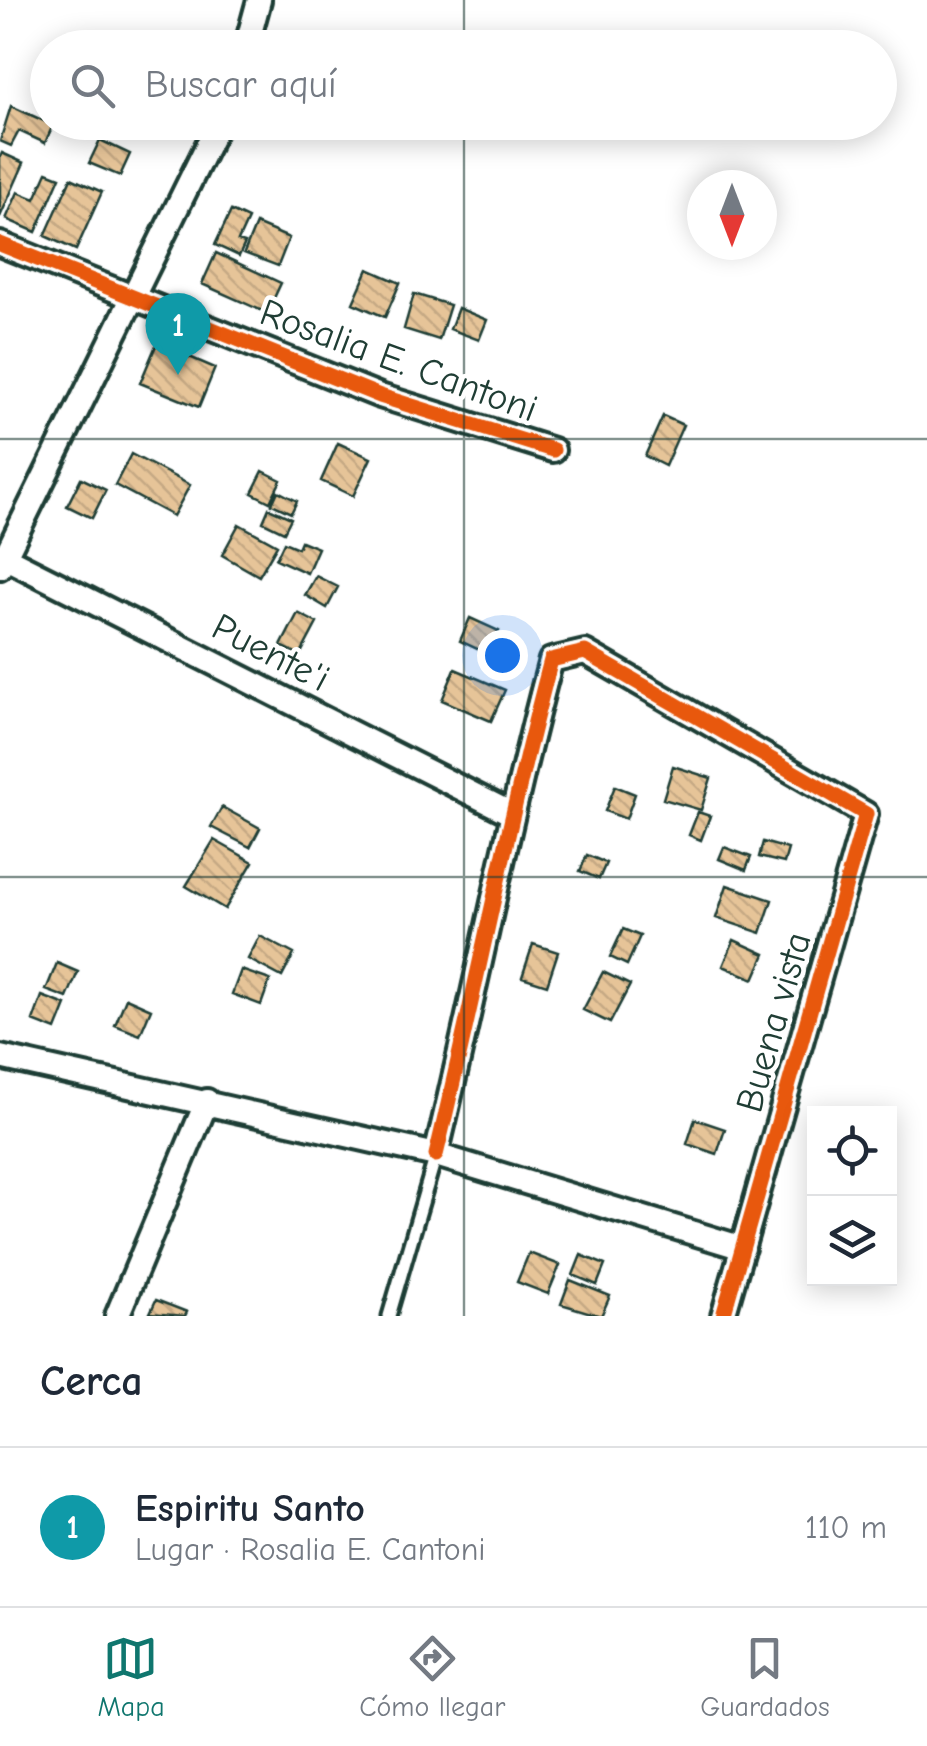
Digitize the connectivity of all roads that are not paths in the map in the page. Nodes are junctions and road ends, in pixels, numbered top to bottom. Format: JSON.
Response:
{"nodes":[{"id":1,"x":259,"y":0,"type":"edge"},
{"id":2,"x":251,"y":30,"type":"edge"},
{"id":3,"x":212,"y":140,"type":"edge"},
{"id":4,"x":0,"y":244,"type":"edge"},
{"id":5,"x":135,"y":295,"type":"junction"},
{"id":6,"x":553,"y":450,"type":"dead end"},
{"id":7,"x":2,"y":559,"type":"edge"},
{"id":8,"x":510,"y":812,"type":"junction"},
{"id":9,"x":0,"y":1057,"type":"edge"},
{"id":10,"x":207,"y":1102,"type":"junction"},
{"id":11,"x":436,"y":1154,"type":"junction"},
{"id":12,"x":743,"y":1248,"type":"junction"},
{"id":13,"x":117,"y":1316,"type":"edge"},
{"id":14,"x":389,"y":1316,"type":"edge"},
{"id":15,"x":723,"y":1316,"type":"edge"}],
"edges":[{"from":1,"to":2,"type":"street"},
{"from":3,"to":5,"type":"street"},
{"from":4,"to":5,"type":"street","name":"Rosalia E. Cantoni"},
{"from":5,"to":6,"type":"street","name":"Rosalia E. Cantoni"},
{"from":5,"to":7,"type":"street"},
{"from":7,"to":8,"type":"street","name":"Puente'i"},
{"from":8,"to":11,"type":"street"},
{"from":8,"to":12,"type":"street","name":"Buena vista"},
{"from":9,"to":10,"type":"street"},
{"from":10,"to":11,"type":"street"},
{"from":10,"to":13,"type":"street"},
{"from":11,"to":12,"type":"street"},
{"from":11,"to":14,"type":"lane"},
{"from":12,"to":15,"type":"street","name":"Buena vista"}]}
